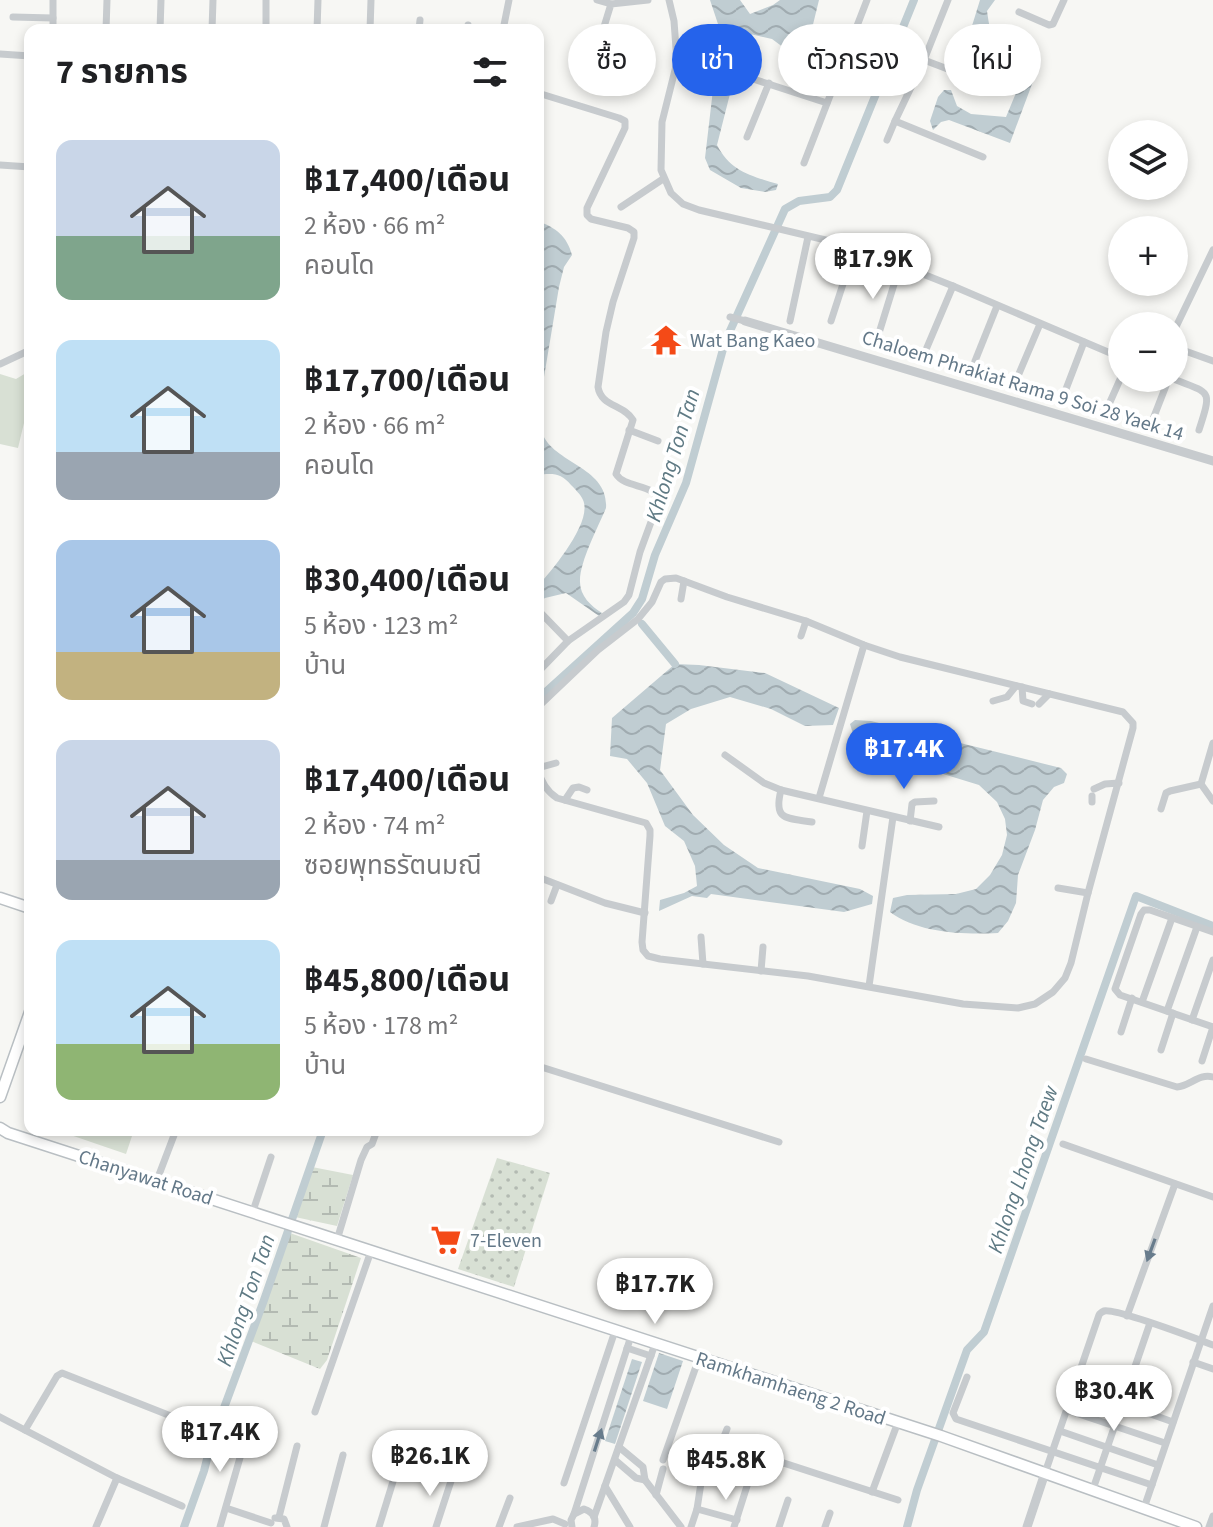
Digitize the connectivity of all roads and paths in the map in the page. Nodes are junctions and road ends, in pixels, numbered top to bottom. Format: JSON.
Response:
{"nodes":[{"id":1,"x":53,"y":0,"type":"edge"},
{"id":2,"x":107,"y":0,"type":"edge"},
{"id":3,"x":161,"y":0,"type":"edge"},
{"id":4,"x":213,"y":0,"type":"edge"},
{"id":5,"x":266,"y":0,"type":"edge"},
{"id":6,"x":318,"y":0,"type":"edge"},
{"id":7,"x":371,"y":0,"type":"edge"},
{"id":8,"x":509,"y":0,"type":"edge"},
{"id":9,"x":597,"y":0,"type":"edge"},
{"id":10,"x":648,"y":0,"type":"edge"},
{"id":11,"x":669,"y":0,"type":"edge"},
{"id":12,"x":867,"y":0,"type":"edge"},
{"id":13,"x":948,"y":0,"type":"edge"},
{"id":14,"x":1064,"y":0,"type":"edge"},
{"id":15,"x":611,"y":4,"type":"junction"},
{"id":16,"x":1019,"y":12,"type":"dead end"},
{"id":17,"x":13,"y":17,"type":"dead end"},
{"id":18,"x":53,"y":18,"type":"junction"},
{"id":19,"x":420,"y":20,"type":"dead end"},
{"id":20,"x":53,"y":24,"type":"edge"},
{"id":21,"x":106,"y":24,"type":"edge"},
{"id":22,"x":160,"y":24,"type":"edge"},
{"id":23,"x":212,"y":24,"type":"edge"},
{"id":24,"x":266,"y":24,"type":"edge"},
{"id":25,"x":317,"y":24,"type":"edge"},
{"id":26,"x":370,"y":24,"type":"edge"},
{"id":27,"x":420,"y":24,"type":"edge"},
{"id":28,"x":504,"y":24,"type":"edge"},
{"id":29,"x":605,"y":24,"type":"edge"},
{"id":30,"x":674,"y":24,"type":"edge"},
{"id":31,"x":928,"y":50,"type":"edge"},
{"id":32,"x":0,"y":54,"type":"edge"},
{"id":33,"x":24,"y":56,"type":"edge"},
{"id":34,"x":762,"y":81,"type":"edge"},
{"id":35,"x":769,"y":83,"type":"junction"},
{"id":36,"x":672,"y":84,"type":"edge"},
{"id":37,"x":544,"y":95,"type":"edge"},
{"id":38,"x":907,"y":96,"type":"edge"},
{"id":39,"x":827,"y":103,"type":"junction"},
{"id":40,"x":895,"y":121,"type":"junction"},
{"id":41,"x":747,"y":137,"type":"dead end"},
{"id":42,"x":887,"y":140,"type":"dead end"},
{"id":43,"x":983,"y":157,"type":"dead end"},
{"id":44,"x":804,"y":163,"type":"dead end"},
{"id":45,"x":0,"y":165,"type":"edge"},
{"id":46,"x":24,"y":167,"type":"edge"},
{"id":47,"x":663,"y":179,"type":"junction"},
{"id":48,"x":621,"y":207,"type":"dead end"},
{"id":49,"x":808,"y":237,"type":"junction"},
{"id":50,"x":855,"y":247,"type":"junction"},
{"id":51,"x":1213,"y":250,"type":"edge"},
{"id":52,"x":900,"y":265,"type":"junction"},
{"id":53,"x":953,"y":286,"type":"junction"},
{"id":54,"x":997,"y":306,"type":"junction"},
{"id":55,"x":1183,"y":312,"type":"edge"},
{"id":56,"x":730,"y":317,"type":"dead end"},
{"id":57,"x":745,"y":321,"type":"joint"},
{"id":58,"x":790,"y":321,"type":"dead end"},
{"id":59,"x":831,"y":321,"type":"dead end"},
{"id":60,"x":1040,"y":324,"type":"junction"},
{"id":61,"x":1084,"y":342,"type":"junction"},
{"id":62,"x":875,"y":346,"type":"dead end"},
{"id":63,"x":925,"y":352,"type":"dead end"},
{"id":64,"x":1108,"y":352,"type":"edge"},
{"id":65,"x":1188,"y":352,"type":"edge"},
{"id":66,"x":24,"y":353,"type":"edge"},
{"id":67,"x":975,"y":361,"type":"dead end"},
{"id":68,"x":1213,"y":361,"type":"edge"},
{"id":69,"x":0,"y":364,"type":"edge"},
{"id":70,"x":1018,"y":376,"type":"dead end"},
{"id":71,"x":1188,"y":385,"type":"edge"},
{"id":72,"x":1066,"y":389,"type":"dead end"},
{"id":73,"x":1114,"y":392,"type":"edge"},
{"id":74,"x":1164,"y":392,"type":"edge"},
{"id":75,"x":1110,"y":402,"type":"dead end"},
{"id":76,"x":1153,"y":419,"type":"dead end"},
{"id":77,"x":629,"y":430,"type":"junction"},
{"id":78,"x":1199,"y":430,"type":"dead end"},
{"id":79,"x":658,"y":441,"type":"dead end"},
{"id":80,"x":1213,"y":461,"type":"edge"},
{"id":81,"x":684,"y":581,"type":"junction"},
{"id":82,"x":681,"y":599,"type":"dead end"},
{"id":83,"x":544,"y":616,"type":"edge"},
{"id":84,"x":806,"y":621,"type":"junction"},
{"id":85,"x":801,"y":636,"type":"dead end"},
{"id":86,"x":568,"y":641,"type":"junction"},
{"id":87,"x":864,"y":645,"type":"junction"},
{"id":88,"x":544,"y":666,"type":"edge"},
{"id":89,"x":1019,"y":686,"type":"junction"},
{"id":90,"x":1049,"y":694,"type":"junction"},
{"id":91,"x":544,"y":701,"type":"edge"},
{"id":92,"x":993,"y":701,"type":"dead end"},
{"id":93,"x":1213,"y":743,"type":"edge"},
{"id":94,"x":725,"y":755,"type":"dead end"},
{"id":95,"x":556,"y":763,"type":"dead end"},
{"id":96,"x":544,"y":766,"type":"edge"},
{"id":97,"x":1119,"y":783,"type":"junction"},
{"id":98,"x":1201,"y":784,"type":"junction"},
{"id":99,"x":544,"y":785,"type":"edge"},
{"id":100,"x":587,"y":790,"type":"dead end"},
{"id":101,"x":781,"y":790,"type":"junction"},
{"id":102,"x":1093,"y":796,"type":"dead end"},
{"id":103,"x":819,"y":798,"type":"junction"},
{"id":104,"x":565,"y":800,"type":"junction"},
{"id":105,"x":934,"y":801,"type":"dead end"},
{"id":106,"x":1213,"y":801,"type":"edge"},
{"id":107,"x":1161,"y":809,"type":"dead end"},
{"id":108,"x":867,"y":811,"type":"junction"},
{"id":109,"x":893,"y":817,"type":"junction"},
{"id":110,"x":910,"y":821,"type":"junction"},
{"id":111,"x":812,"y":822,"type":"dead end"},
{"id":112,"x":939,"y":827,"type":"dead end"},
{"id":113,"x":862,"y":846,"type":"dead end"},
{"id":114,"x":544,"y":880,"type":"edge"},
{"id":115,"x":557,"y":885,"type":"junction"},
{"id":116,"x":1058,"y":888,"type":"dead end"},
{"id":117,"x":1088,"y":893,"type":"junction"},
{"id":118,"x":0,"y":898,"type":"edge"},
{"id":119,"x":551,"y":901,"type":"dead end"},
{"id":120,"x":24,"y":906,"type":"edge"},
{"id":121,"x":645,"y":913,"type":"junction"},
{"id":122,"x":1172,"y":918,"type":"junction"},
{"id":123,"x":1197,"y":927,"type":"junction"},
{"id":124,"x":1213,"y":932,"type":"edge"},
{"id":125,"x":701,"y":937,"type":"dead end"},
{"id":126,"x":763,"y":947,"type":"dead end"},
{"id":127,"x":1213,"y":960,"type":"edge"},
{"id":128,"x":703,"y":964,"type":"junction"},
{"id":129,"x":761,"y":971,"type":"junction"},
{"id":130,"x":869,"y":986,"type":"junction"},
{"id":131,"x":1132,"y":998,"type":"junction"},
{"id":132,"x":1142,"y":1002,"type":"junction"},
{"id":133,"x":1170,"y":1012,"type":"junction"},
{"id":134,"x":1192,"y":1020,"type":"junction"},
{"id":135,"x":1213,"y":1027,"type":"edge"},
{"id":136,"x":24,"y":1029,"type":"edge"},
{"id":137,"x":1121,"y":1032,"type":"dead end"},
{"id":138,"x":1161,"y":1050,"type":"dead end"},
{"id":139,"x":1086,"y":1059,"type":"dead end"},
{"id":140,"x":1202,"y":1061,"type":"dead end"},
{"id":141,"x":544,"y":1068,"type":"edge"},
{"id":142,"x":1213,"y":1077,"type":"edge"},
{"id":143,"x":0,"y":1097,"type":"edge"},
{"id":144,"x":0,"y":1128,"type":"edge"},
{"id":145,"x":174,"y":1136,"type":"edge"},
{"id":146,"x":375,"y":1136,"type":"edge"},
{"id":147,"x":779,"y":1142,"type":"dead end"},
{"id":148,"x":1063,"y":1144,"type":"dead end"},
{"id":149,"x":271,"y":1157,"type":"dead end"},
{"id":150,"x":157,"y":1180,"type":"junction"},
{"id":151,"x":1175,"y":1184,"type":"junction"},
{"id":152,"x":1213,"y":1197,"type":"edge"},
{"id":153,"x":253,"y":1211,"type":"junction"},
{"id":154,"x":290,"y":1224,"type":"joint"},
{"id":155,"x":337,"y":1240,"type":"junction"},
{"id":156,"x":371,"y":1251,"type":"junction"},
{"id":157,"x":1213,"y":1306,"type":"edge"},
{"id":158,"x":1127,"y":1316,"type":"junction"},
{"id":159,"x":1150,"y":1323,"type":"junction"},
{"id":160,"x":615,"y":1331,"type":"junction"},
{"id":161,"x":631,"y":1336,"type":"junction"},
{"id":162,"x":1201,"y":1341,"type":"junction"},
{"id":163,"x":655,"y":1344,"type":"junction"},
{"id":164,"x":1213,"y":1345,"type":"edge"},
{"id":165,"x":627,"y":1348,"type":"junction"},
{"id":166,"x":651,"y":1356,"type":"junction"},
{"id":167,"x":699,"y":1358,"type":"junction"},
{"id":168,"x":1193,"y":1362,"type":"junction"},
{"id":169,"x":1213,"y":1369,"type":"edge"},
{"id":170,"x":967,"y":1377,"type":"dead end"},
{"id":171,"x":1075,"y":1387,"type":"junction"},
{"id":172,"x":1122,"y":1404,"type":"junction"},
{"id":173,"x":1067,"y":1410,"type":"junction"},
{"id":174,"x":315,"y":1412,"type":"dead end"},
{"id":175,"x":1,"y":1420,"type":"edge"},
{"id":176,"x":181,"y":1420,"type":"dead end"},
{"id":177,"x":898,"y":1422,"type":"junction"},
{"id":178,"x":1173,"y":1422,"type":"junction"},
{"id":179,"x":1115,"y":1427,"type":"junction"},
{"id":180,"x":727,"y":1429,"type":"dead end"},
{"id":181,"x":25,"y":1430,"type":"junction"},
{"id":182,"x":248,"y":1430,"type":"dead end"},
{"id":183,"x":1060,"y":1431,"type":"junction"},
{"id":184,"x":722,"y":1443,"type":"junction"},
{"id":185,"x":1165,"y":1443,"type":"junction"},
{"id":186,"x":297,"y":1446,"type":"dead end"},
{"id":187,"x":619,"y":1447,"type":"junction"},
{"id":188,"x":1107,"y":1447,"type":"junction"},
{"id":189,"x":1052,"y":1452,"type":"junction"},
{"id":190,"x":343,"y":1455,"type":"dead end"},
{"id":191,"x":615,"y":1460,"type":"junction"},
{"id":192,"x":399,"y":1462,"type":"dead end"},
{"id":193,"x":1158,"y":1465,"type":"junction"},
{"id":194,"x":712,"y":1467,"type":"dead end"},
{"id":195,"x":1101,"y":1468,"type":"junction"},
{"id":196,"x":1045,"y":1473,"type":"junction"},
{"id":197,"x":117,"y":1478,"type":"junction"},
{"id":198,"x":452,"y":1478,"type":"dead end"},
{"id":199,"x":645,"y":1480,"type":"junction"},
{"id":200,"x":564,"y":1483,"type":"dead end"},
{"id":201,"x":701,"y":1483,"type":"dead end"},
{"id":202,"x":1152,"y":1485,"type":"junction"},
{"id":203,"x":605,"y":1486,"type":"junction"},
{"id":204,"x":747,"y":1486,"type":"dead end"},
{"id":205,"x":1093,"y":1489,"type":"junction"},
{"id":206,"x":872,"y":1492,"type":"junction"},
{"id":207,"x":656,"y":1495,"type":"junction"},
{"id":208,"x":510,"y":1498,"type":"dead end"},
{"id":209,"x":788,"y":1500,"type":"dead end"},
{"id":210,"x":898,"y":1500,"type":"dead end"},
{"id":211,"x":182,"y":1506,"type":"dead end"},
{"id":212,"x":226,"y":1508,"type":"junction"},
{"id":213,"x":1144,"y":1508,"type":"junction"},
{"id":214,"x":697,"y":1509,"type":"junction"},
{"id":215,"x":830,"y":1513,"type":"dead end"},
{"id":216,"x":623,"y":1516,"type":"junction"},
{"id":217,"x":1213,"y":1516,"type":"edge"},
{"id":218,"x":279,"y":1517,"type":"junction"},
{"id":219,"x":594,"y":1517,"type":"junction"},
{"id":220,"x":569,"y":1523,"type":"edge"},
{"id":221,"x":736,"y":1524,"type":"edge"},
{"id":222,"x":271,"y":1525,"type":"edge"},
{"id":223,"x":96,"y":1527,"type":"edge"},
{"id":224,"x":220,"y":1527,"type":"edge"},
{"id":225,"x":287,"y":1527,"type":"edge"},
{"id":226,"x":324,"y":1527,"type":"edge"},
{"id":227,"x":379,"y":1527,"type":"edge"},
{"id":228,"x":436,"y":1527,"type":"edge"},
{"id":229,"x":499,"y":1527,"type":"edge"},
{"id":230,"x":517,"y":1527,"type":"edge"},
{"id":231,"x":594,"y":1527,"type":"edge"},
{"id":232,"x":623,"y":1527,"type":"edge"},
{"id":233,"x":630,"y":1527,"type":"edge"},
{"id":234,"x":681,"y":1527,"type":"edge"},
{"id":235,"x":691,"y":1527,"type":"edge"},
{"id":236,"x":779,"y":1527,"type":"edge"},
{"id":237,"x":825,"y":1527,"type":"edge"},
{"id":238,"x":1027,"y":1527,"type":"edge"},
{"id":239,"x":1196,"y":1527,"type":"edge"},
{"id":240,"x":1209,"y":1527,"type":"edge"}],
"edges":[{"from":1,"to":18,"type":"street"},
{"from":2,"to":21,"type":"street"},
{"from":3,"to":22,"type":"street"},
{"from":4,"to":23,"type":"street"},
{"from":5,"to":24,"type":"street"},
{"from":6,"to":25,"type":"street"},
{"from":7,"to":26,"type":"street"},
{"from":8,"to":28,"type":"street"},
{"from":9,"to":15,"type":"street"},
{"from":10,"to":15,"type":"street"},
{"from":11,"to":30,"type":"street"},
{"from":12,"to":39,"type":"street"},
{"from":13,"to":31,"type":"street"},
{"from":14,"to":16,"type":"street"},
{"from":15,"to":29,"type":"street"},
{"from":17,"to":18,"type":"street"},
{"from":18,"to":20,"type":"street"},
{"from":19,"to":27,"type":"street"},
{"from":32,"to":33,"type":"street"},
{"from":34,"to":35,"type":"street"},
{"from":35,"to":39,"type":"street"},
{"from":35,"to":41,"type":"street"},
{"from":36,"to":47,"type":"street"},
{"from":37,"to":77,"type":"street"},
{"from":38,"to":40,"type":"street"},
{"from":39,"to":44,"type":"street"},
{"from":40,"to":42,"type":"street"},
{"from":40,"to":43,"type":"street"},
{"from":45,"to":46,"type":"street"},
{"from":47,"to":48,"type":"street"},
{"from":47,"to":49,"type":"street"},
{"from":49,"to":50,"type":"street"},
{"from":49,"to":58,"type":"street"},
{"from":50,"to":52,"type":"street"},
{"from":50,"to":59,"type":"street"},
{"from":51,"to":55,"type":"street"},
{"from":52,"to":53,"type":"street"},
{"from":52,"to":62,"type":"street"},
{"from":53,"to":54,"type":"street"},
{"from":53,"to":63,"type":"street"},
{"from":54,"to":60,"type":"street"},
{"from":54,"to":67,"type":"street"},
{"from":56,"to":57,"type":"street","name":"Chaloem Phrakiat Rama 9 Soi 28 Yaek 14"},
{"from":57,"to":80,"type":"street","name":"Chaloem Phrakiat Rama 9 Soi 28 Yaek 14"},
{"from":60,"to":61,"type":"street"},
{"from":60,"to":70,"type":"street"},
{"from":61,"to":64,"type":"street"},
{"from":61,"to":72,"type":"street"},
{"from":65,"to":68,"type":"street"},
{"from":66,"to":69,"type":"street"},
{"from":71,"to":78,"type":"street"},
{"from":73,"to":75,"type":"street"},
{"from":74,"to":76,"type":"street"},
{"from":77,"to":79,"type":"street"},
{"from":77,"to":86,"type":"street"},
{"from":81,"to":82,"type":"street"},
{"from":81,"to":84,"type":"street"},
{"from":81,"to":91,"type":"street"},
{"from":83,"to":86,"type":"street"},
{"from":84,"to":85,"type":"street"},
{"from":84,"to":87,"type":"street"},
{"from":86,"to":88,"type":"street"},
{"from":87,"to":89,"type":"street"},
{"from":87,"to":103,"type":"street"},
{"from":89,"to":90,"type":"street"},
{"from":89,"to":90,"type":"street"},
{"from":89,"to":92,"type":"street"},
{"from":90,"to":97,"type":"street"},
{"from":93,"to":98,"type":"street"},
{"from":94,"to":101,"type":"street"},
{"from":95,"to":96,"type":"street"},
{"from":97,"to":102,"type":"street"},
{"from":97,"to":117,"type":"street"},
{"from":98,"to":106,"type":"street"},
{"from":98,"to":107,"type":"street"},
{"from":99,"to":104,"type":"street"},
{"from":100,"to":104,"type":"street"},
{"from":101,"to":103,"type":"street"},
{"from":101,"to":111,"type":"street"},
{"from":103,"to":108,"type":"street"},
{"from":104,"to":121,"type":"street"},
{"from":105,"to":110,"type":"street"},
{"from":108,"to":109,"type":"street"},
{"from":108,"to":113,"type":"street"},
{"from":109,"to":110,"type":"street"},
{"from":109,"to":130,"type":"street"},
{"from":110,"to":112,"type":"street"},
{"from":114,"to":115,"type":"street"},
{"from":115,"to":119,"type":"street"},
{"from":115,"to":121,"type":"street"},
{"from":116,"to":117,"type":"street"},
{"from":117,"to":130,"type":"street"},
{"from":118,"to":120,"type":"main road"},
{"from":121,"to":128,"type":"street"},
{"from":122,"to":123,"type":"street"},
{"from":122,"to":131,"type":"street"},
{"from":122,"to":132,"type":"street"},
{"from":123,"to":124,"type":"street"},
{"from":123,"to":133,"type":"street"},
{"from":125,"to":128,"type":"street"},
{"from":126,"to":129,"type":"street"},
{"from":127,"to":134,"type":"street"},
{"from":128,"to":129,"type":"street"},
{"from":129,"to":130,"type":"street"},
{"from":131,"to":132,"type":"street"},
{"from":131,"to":137,"type":"street"},
{"from":132,"to":133,"type":"street"},
{"from":133,"to":134,"type":"street"},
{"from":133,"to":138,"type":"street"},
{"from":134,"to":135,"type":"street"},
{"from":135,"to":140,"type":"street"},
{"from":136,"to":143,"type":"main road"},
{"from":139,"to":142,"type":"street"},
{"from":141,"to":147,"type":"street"},
{"from":144,"to":150,"type":"main road","name":"Chanyawat Road"},
{"from":145,"to":150,"type":"street"},
{"from":146,"to":155,"type":"street"},
{"from":148,"to":151,"type":"street"},
{"from":149,"to":153,"type":"street"},
{"from":150,"to":153,"type":"main road","name":"Chanyawat Road"},
{"from":151,"to":152,"type":"street"},
{"from":151,"to":158,"type":"street","one_way":true},
{"from":153,"to":154,"type":"main road","name":"Chanyawat Road"},
{"from":154,"to":155,"type":"main road","name":"Ramkhamhaeng 2 Road"},
{"from":155,"to":156,"type":"main road","name":"Ramkhamhaeng 2 Road"},
{"from":156,"to":160,"type":"main road","name":"Ramkhamhaeng 2 Road"},
{"from":156,"to":174,"type":"street"},
{"from":157,"to":162,"type":"street"},
{"from":158,"to":159,"type":"street"},
{"from":158,"to":171,"type":"street"},
{"from":159,"to":162,"type":"street"},
{"from":159,"to":172,"type":"street"},
{"from":160,"to":161,"type":"main road","name":"Ramkhamhaeng 2 Road"},
{"from":160,"to":200,"type":"street"},
{"from":161,"to":163,"type":"main road","name":"Ramkhamhaeng 2 Road"},
{"from":161,"to":165,"type":"street"},
{"from":162,"to":164,"type":"street"},
{"from":162,"to":168,"type":"street"},
{"from":163,"to":166,"type":"street"},
{"from":163,"to":167,"type":"main road","name":"Ramkhamhaeng 2 Road"},
{"from":165,"to":166,"type":"street"},
{"from":220,"to":165,"type":"street","one_way":true},
{"from":166,"to":187,"type":"street"},
{"from":167,"to":177,"type":"main road","name":"Ramkhamhaeng 2 Road"},
{"from":167,"to":207,"type":"street"},
{"from":168,"to":169,"type":"street"},
{"from":168,"to":178,"type":"street"},
{"from":170,"to":189,"type":"street"},
{"from":171,"to":172,"type":"street"},
{"from":171,"to":173,"type":"street"},
{"from":172,"to":178,"type":"street"},
{"from":172,"to":179,"type":"street"},
{"from":173,"to":179,"type":"street"},
{"from":173,"to":183,"type":"street"},
{"from":175,"to":181,"type":"street"},
{"from":176,"to":181,"type":"street"},
{"from":177,"to":196,"type":"main road","name":"Ramkhamhaeng 2 Road"},
{"from":177,"to":206,"type":"street"},
{"from":178,"to":185,"type":"street"},
{"from":179,"to":185,"type":"street"},
{"from":179,"to":188,"type":"street"},
{"from":180,"to":184,"type":"street"},
{"from":181,"to":197,"type":"street"},
{"from":182,"to":212,"type":"street"},
{"from":183,"to":188,"type":"street"},
{"from":183,"to":189,"type":"street"},
{"from":184,"to":194,"type":"street"},
{"from":184,"to":206,"type":"street"},
{"from":185,"to":193,"type":"street"},
{"from":186,"to":218,"type":"street"},
{"from":187,"to":191,"type":"street"},
{"from":187,"to":199,"type":"street"},
{"from":188,"to":193,"type":"street"},
{"from":188,"to":195,"type":"street"},
{"from":189,"to":195,"type":"street"},
{"from":189,"to":196,"type":"street"},
{"from":190,"to":226,"type":"street"},
{"from":191,"to":199,"type":"street"},
{"from":191,"to":203,"type":"street"},
{"from":192,"to":227,"type":"street"},
{"from":193,"to":202,"type":"street"},
{"from":195,"to":202,"type":"street"},
{"from":195,"to":205,"type":"street"},
{"from":196,"to":205,"type":"main road","name":"Ramkhamhaeng 2 Road"},
{"from":196,"to":238,"type":"street"},
{"from":197,"to":211,"type":"street"},
{"from":197,"to":223,"type":"street"},
{"from":198,"to":228,"type":"street"},
{"from":199,"to":207,"type":"street"},
{"from":201,"to":214,"type":"street"},
{"from":202,"to":213,"type":"street"},
{"from":203,"to":216,"type":"street"},
{"from":203,"to":219,"type":"street"},
{"from":204,"to":221,"type":"street"},
{"from":205,"to":213,"type":"main road","name":"Ramkhamhaeng 2 Road"},
{"from":206,"to":210,"type":"street"},
{"from":207,"to":234,"type":"street"},
{"from":208,"to":229,"type":"street"},
{"from":209,"to":236,"type":"street"},
{"from":212,"to":222,"type":"street"},
{"from":212,"to":224,"type":"street"},
{"from":213,"to":239,"type":"main road","name":"Ramkhamhaeng 2 Road"},
{"from":214,"to":221,"type":"street"},
{"from":214,"to":235,"type":"street"},
{"from":215,"to":237,"type":"street"},
{"from":216,"to":232,"type":"street"},
{"from":216,"to":233,"type":"street"},
{"from":217,"to":240,"type":"street"},
{"from":218,"to":222,"type":"street"},
{"from":218,"to":225,"type":"street"},
{"from":219,"to":220,"type":"street"},
{"from":219,"to":231,"type":"street"},
{"from":220,"to":230,"type":"street"}]}
